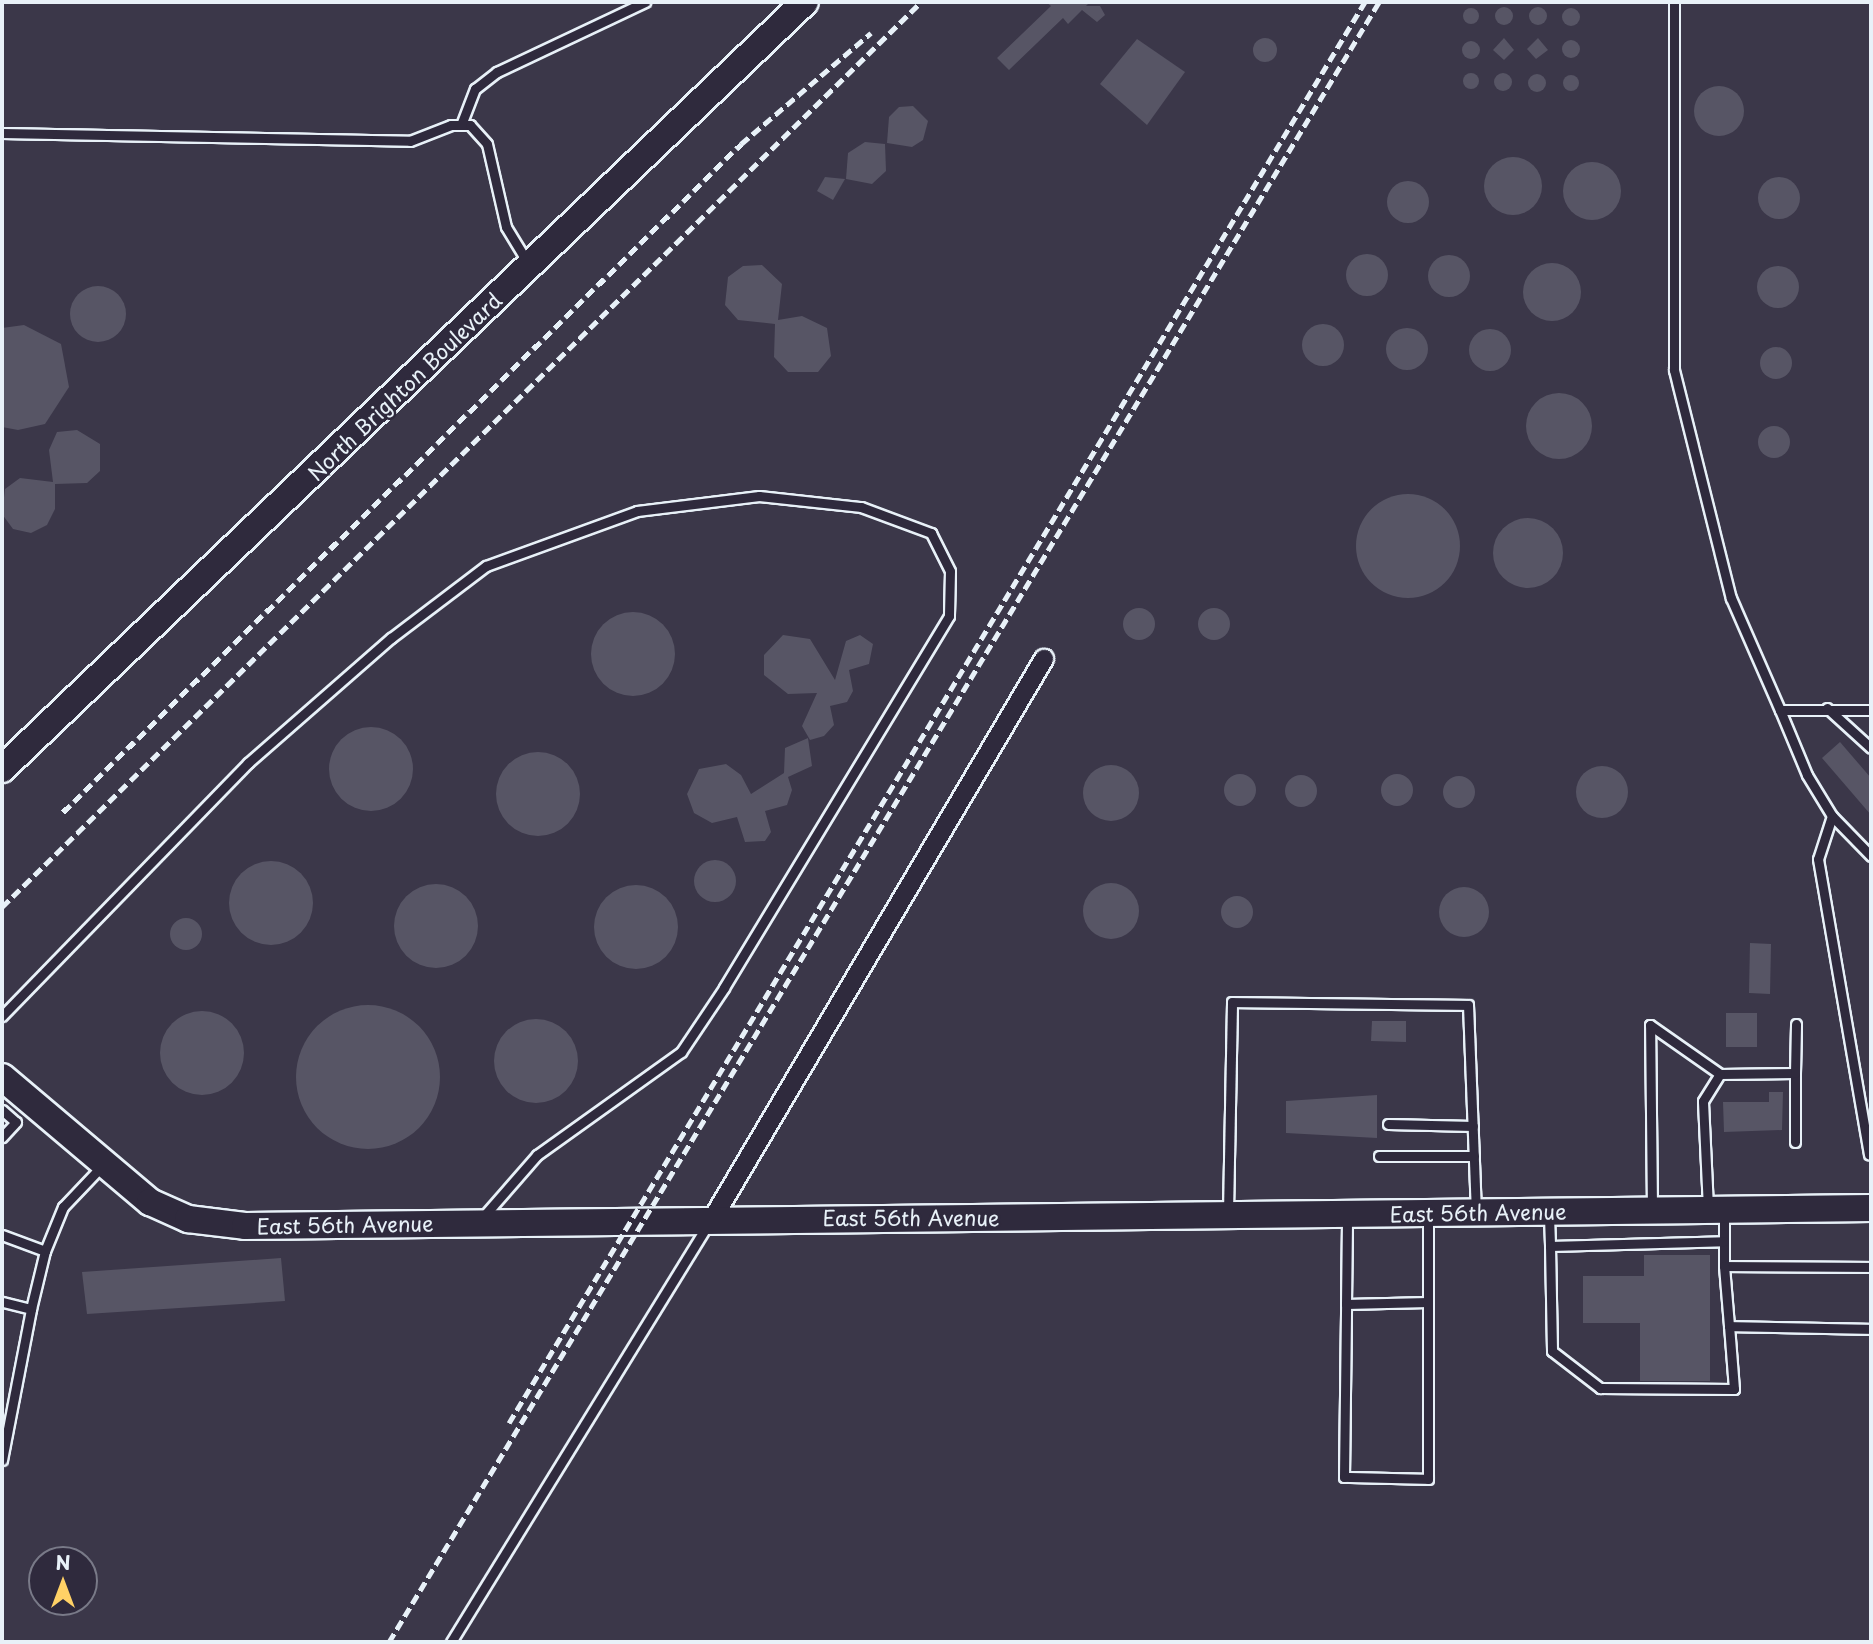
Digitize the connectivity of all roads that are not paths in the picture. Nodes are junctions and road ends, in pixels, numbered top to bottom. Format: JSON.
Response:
{"nodes":[{"id":1,"x":645,"y":2,"type":"edge"},
{"id":2,"x":805,"y":2,"type":"edge"},
{"id":3,"x":1674,"y":2,"type":"edge"},
{"id":4,"x":461,"y":125,"type":"junction"},
{"id":5,"x":2,"y":133,"type":"edge"},
{"id":6,"x":529,"y":265,"type":"junction"},
{"id":7,"x":1044,"y":659,"type":"dead end"},
{"id":8,"x":1827,"y":708,"type":"junction"},
{"id":9,"x":1780,"y":710,"type":"junction"},
{"id":10,"x":1871,"y":710,"type":"edge"},
{"id":11,"x":1871,"y":748,"type":"edge"},
{"id":12,"x":2,"y":769,"type":"edge"},
{"id":13,"x":1832,"y":816,"type":"junction"},
{"id":14,"x":1871,"y":856,"type":"edge"},
{"id":15,"x":2,"y":1016,"type":"edge"},
{"id":16,"x":1796,"y":1024,"type":"dead end"},
{"id":17,"x":1796,"y":1073,"type":"junction"},
{"id":18,"x":1720,"y":1074,"type":"junction"},
{"id":19,"x":2,"y":1077,"type":"edge"},
{"id":20,"x":2,"y":1110,"type":"edge"},
{"id":21,"x":1388,"y":1124,"type":"dead end"},
{"id":22,"x":1473,"y":1126,"type":"junction"},
{"id":23,"x":2,"y":1137,"type":"edge"},
{"id":24,"x":1796,"y":1142,"type":"dead end"},
{"id":25,"x":1379,"y":1156,"type":"dead end"},
{"id":26,"x":1474,"y":1156,"type":"junction"},
{"id":27,"x":1869,"y":1156,"type":"dead end"},
{"id":28,"x":103,"y":1165,"type":"junction"},
{"id":29,"x":1871,"y":1208,"type":"edge"},
{"id":30,"x":1653,"y":1210,"type":"junction"},
{"id":31,"x":1716,"y":1210,"type":"junction"},
{"id":32,"x":1549,"y":1211,"type":"junction"},
{"id":33,"x":1427,"y":1212,"type":"junction"},
{"id":34,"x":1476,"y":1212,"type":"junction"},
{"id":35,"x":1347,"y":1213,"type":"junction"},
{"id":36,"x":1228,"y":1214,"type":"junction"},
{"id":37,"x":713,"y":1218,"type":"junction"},
{"id":38,"x":479,"y":1222,"type":"junction"},
{"id":39,"x":2,"y":1235,"type":"edge"},
{"id":40,"x":1724,"y":1241,"type":"junction"},
{"id":41,"x":1550,"y":1246,"type":"junction"},
{"id":42,"x":44,"y":1251,"type":"junction"},
{"id":43,"x":1724,"y":1266,"type":"junction"},
{"id":44,"x":1871,"y":1267,"type":"edge"},
{"id":45,"x":2,"y":1302,"type":"edge"},
{"id":46,"x":1427,"y":1302,"type":"junction"},
{"id":47,"x":1346,"y":1304,"type":"junction"},
{"id":48,"x":31,"y":1309,"type":"junction"},
{"id":49,"x":1729,"y":1326,"type":"junction"},
{"id":50,"x":1871,"y":1329,"type":"edge"},
{"id":51,"x":2,"y":1461,"type":"edge"},
{"id":52,"x":451,"y":1642,"type":"edge"}],
"edges":[{"from":1,"to":4,"type":"lane"},
{"from":2,"to":6,"type":"main road","name":"North Brighton Boulevard"},
{"from":3,"to":9,"type":"lane"},
{"from":4,"to":5,"type":"lane"},
{"from":4,"to":6,"type":"lane"},
{"from":6,"to":12,"type":"main road","name":"North Brighton Boulevard"},
{"from":7,"to":37,"type":"street"},
{"from":8,"to":9,"type":"lane"},
{"from":8,"to":10,"type":"lane"},
{"from":8,"to":11,"type":"lane"},
{"from":9,"to":13,"type":"lane"},
{"from":13,"to":14,"type":"lane"},
{"from":13,"to":27,"type":"lane"},
{"from":15,"to":38,"type":"lane"},
{"from":16,"to":17,"type":"lane"},
{"from":17,"to":18,"type":"lane"},
{"from":17,"to":24,"type":"lane"},
{"from":18,"to":30,"type":"lane"},
{"from":18,"to":31,"type":"lane"},
{"from":19,"to":28,"type":"main road","name":"East 56th Avenue"},
{"from":20,"to":23,"type":"lane"},
{"from":21,"to":22,"type":"lane"},
{"from":22,"to":26,"type":"lane"},
{"from":22,"to":36,"type":"lane"},
{"from":25,"to":26,"type":"lane"},
{"from":26,"to":34,"type":"lane"},
{"from":28,"to":38,"type":"main road","name":"East 56th Avenue"},
{"from":28,"to":42,"type":"lane"},
{"from":29,"to":31,"type":"main road","name":"East 56th Avenue"},
{"from":30,"to":31,"type":"main road","name":"East 56th Avenue"},
{"from":30,"to":32,"type":"main road","name":"East 56th Avenue"},
{"from":31,"to":40,"type":"lane"},
{"from":32,"to":34,"type":"main road","name":"East 56th Avenue"},
{"from":32,"to":41,"type":"lane"},
{"from":33,"to":34,"type":"main road","name":"East 56th Avenue"},
{"from":33,"to":35,"type":"main road","name":"East 56th Avenue"},
{"from":33,"to":46,"type":"lane"},
{"from":35,"to":36,"type":"main road","name":"East 56th Avenue"},
{"from":35,"to":47,"type":"lane"},
{"from":36,"to":37,"type":"main road","name":"East 56th Avenue"},
{"from":37,"to":38,"type":"main road","name":"East 56th Avenue"},
{"from":37,"to":52,"type":"lane"},
{"from":39,"to":42,"type":"lane"},
{"from":40,"to":41,"type":"lane"},
{"from":40,"to":43,"type":"lane"},
{"from":41,"to":49,"type":"lane"},
{"from":42,"to":48,"type":"lane"},
{"from":43,"to":44,"type":"lane"},
{"from":43,"to":49,"type":"lane"},
{"from":45,"to":48,"type":"lane"},
{"from":46,"to":47,"type":"lane"},
{"from":46,"to":47,"type":"lane"},
{"from":48,"to":51,"type":"lane"},
{"from":49,"to":50,"type":"lane"}]}
